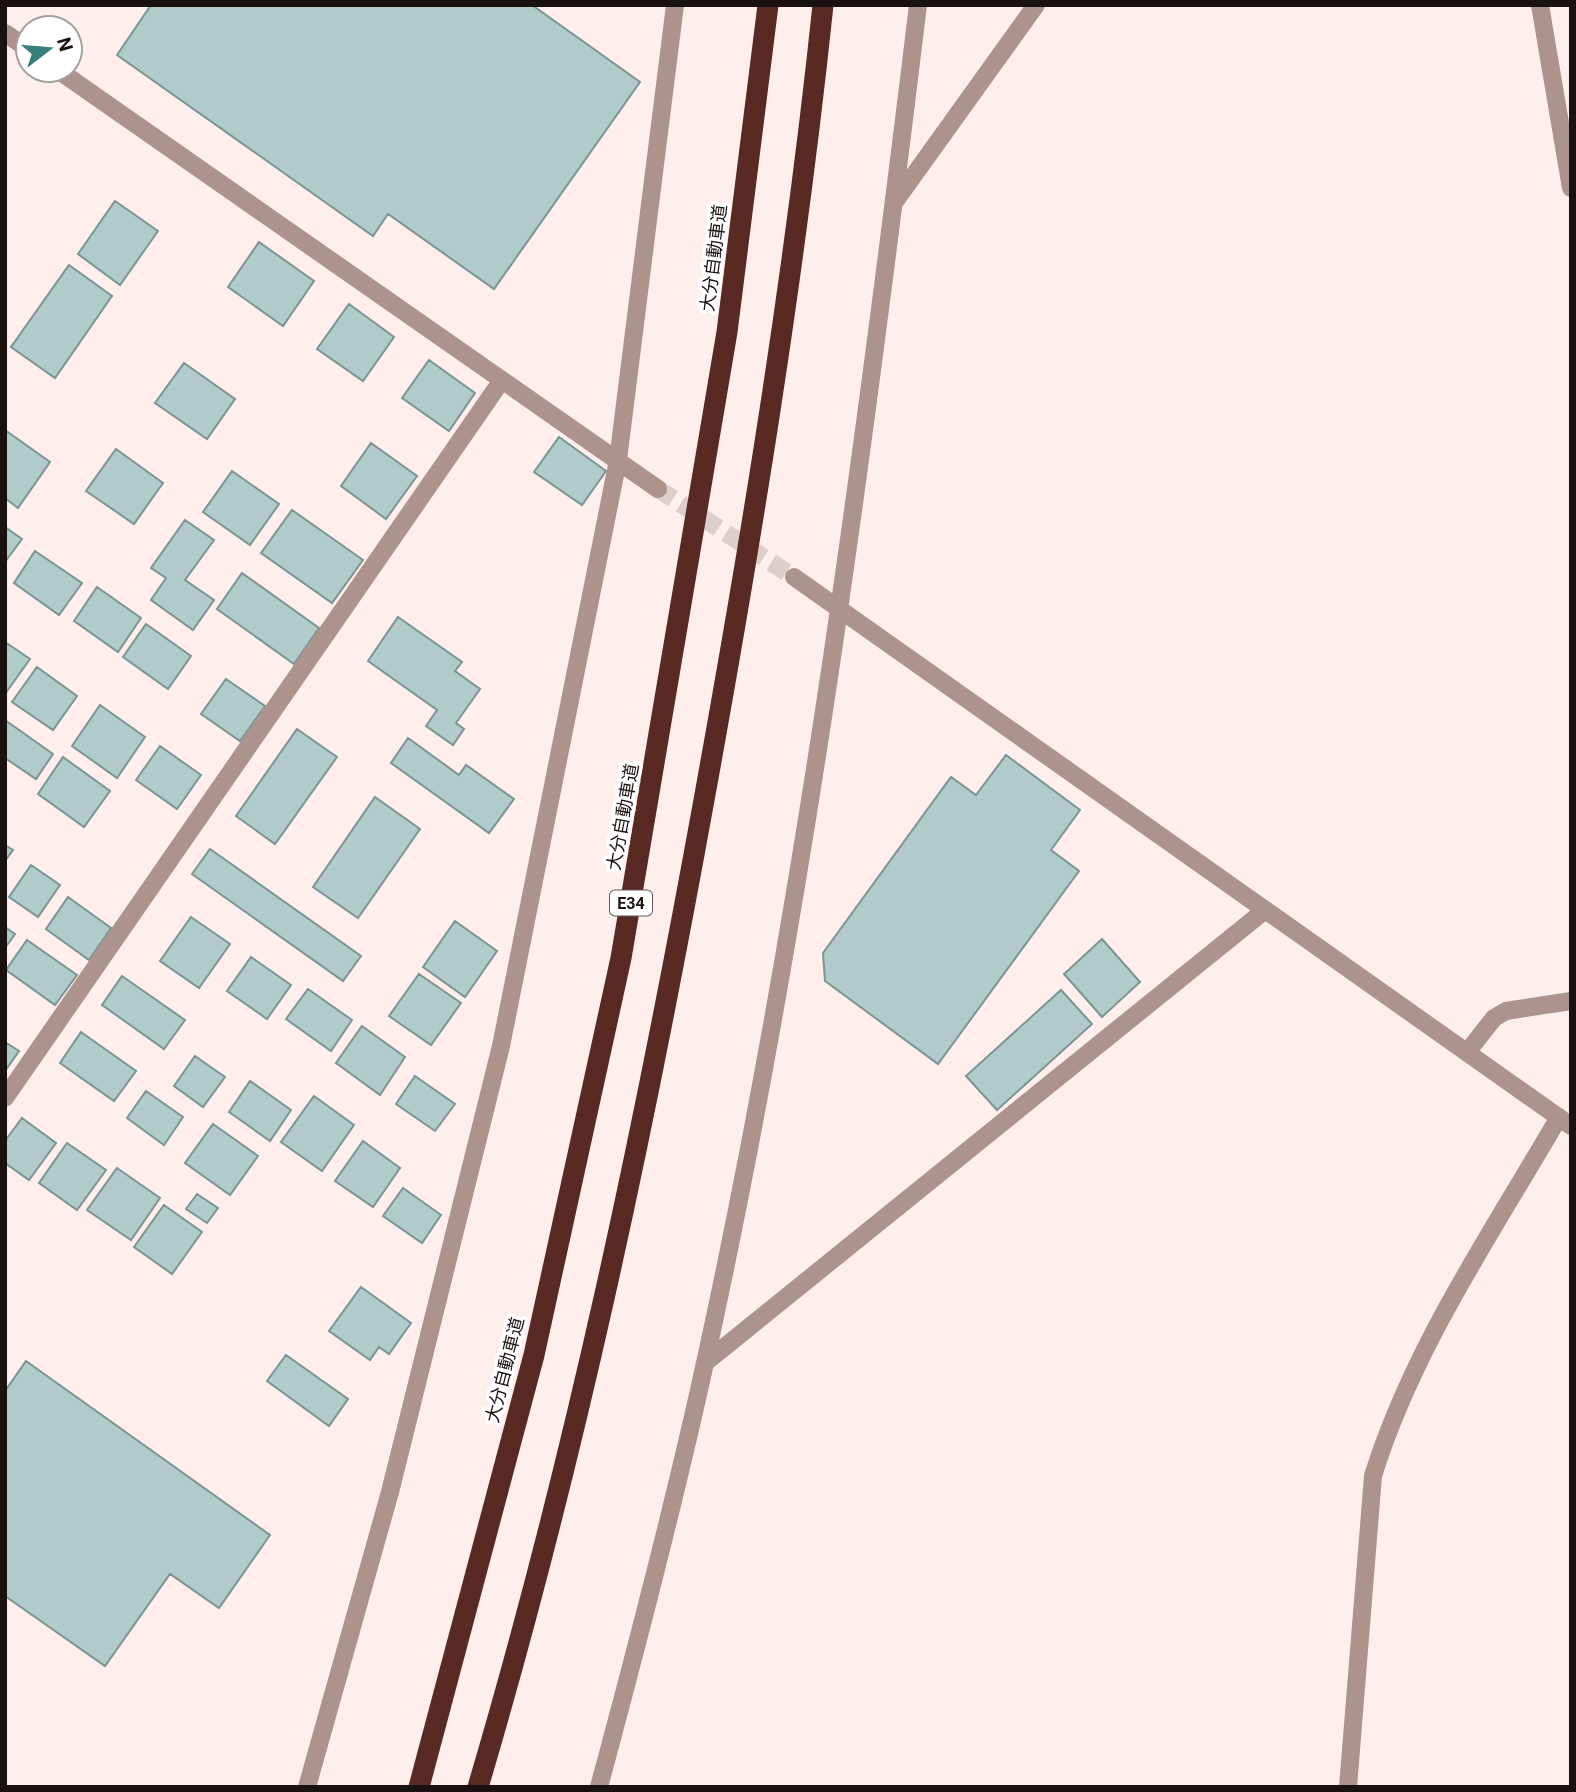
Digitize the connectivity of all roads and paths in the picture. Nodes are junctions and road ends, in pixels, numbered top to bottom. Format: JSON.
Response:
{"nodes":[{"id":1,"x":675,"y":5,"type":"edge"},
{"id":2,"x":768,"y":5,"type":"edge"},
{"id":3,"x":823,"y":5,"type":"edge"},
{"id":4,"x":918,"y":5,"type":"edge"},
{"id":5,"x":1036,"y":5,"type":"edge"},
{"id":6,"x":1540,"y":5,"type":"edge"},
{"id":7,"x":78,"y":84,"type":"edge"},
{"id":8,"x":1571,"y":188,"type":"edge"},
{"id":9,"x":894,"y":203,"type":"junction"},
{"id":10,"x":502,"y":380,"type":"junction"},
{"id":11,"x":618,"y":460,"type":"junction"},
{"id":12,"x":658,"y":489,"type":"tunnel mouth"},
{"id":13,"x":794,"y":577,"type":"tunnel mouth"},
{"id":14,"x":838,"y":610,"type":"junction"},
{"id":15,"x":1264,"y":911,"type":"junction"},
{"id":16,"x":1571,"y":1001,"type":"edge"},
{"id":17,"x":1468,"y":1051,"type":"junction"},
{"id":18,"x":5,"y":1098,"type":"edge"},
{"id":19,"x":1565,"y":1121,"type":"edge"},
{"id":20,"x":706,"y":1362,"type":"junction"},
{"id":21,"x":307,"y":1787,"type":"edge"},
{"id":22,"x":419,"y":1787,"type":"edge"},
{"id":23,"x":478,"y":1787,"type":"edge"},
{"id":24,"x":599,"y":1787,"type":"edge"},
{"id":25,"x":1348,"y":1787,"type":"edge"}],
"edges":[{"from":1,"to":11,"type":"street"},
{"from":2,"to":22,"type":"highway","name":"大分自動車道","number":"E34"},
{"from":3,"to":23,"type":"highway"},
{"from":4,"to":9,"type":"street"},
{"from":5,"to":9,"type":"street"},
{"from":6,"to":8,"type":"street"},
{"from":7,"to":10,"type":"street"},
{"from":9,"to":14,"type":"street"},
{"from":10,"to":11,"type":"street"},
{"from":10,"to":18,"type":"street"},
{"from":11,"to":12,"type":"street"},
{"from":11,"to":21,"type":"street"},
{"from":13,"to":14,"type":"street"},
{"from":14,"to":15,"type":"street"},
{"from":14,"to":20,"type":"street"},
{"from":15,"to":17,"type":"street"},
{"from":15,"to":20,"type":"street"},
{"from":16,"to":17,"type":"street"},
{"from":17,"to":19,"type":"street"},
{"from":19,"to":25,"type":"street"},
{"from":20,"to":24,"type":"street"}]}
